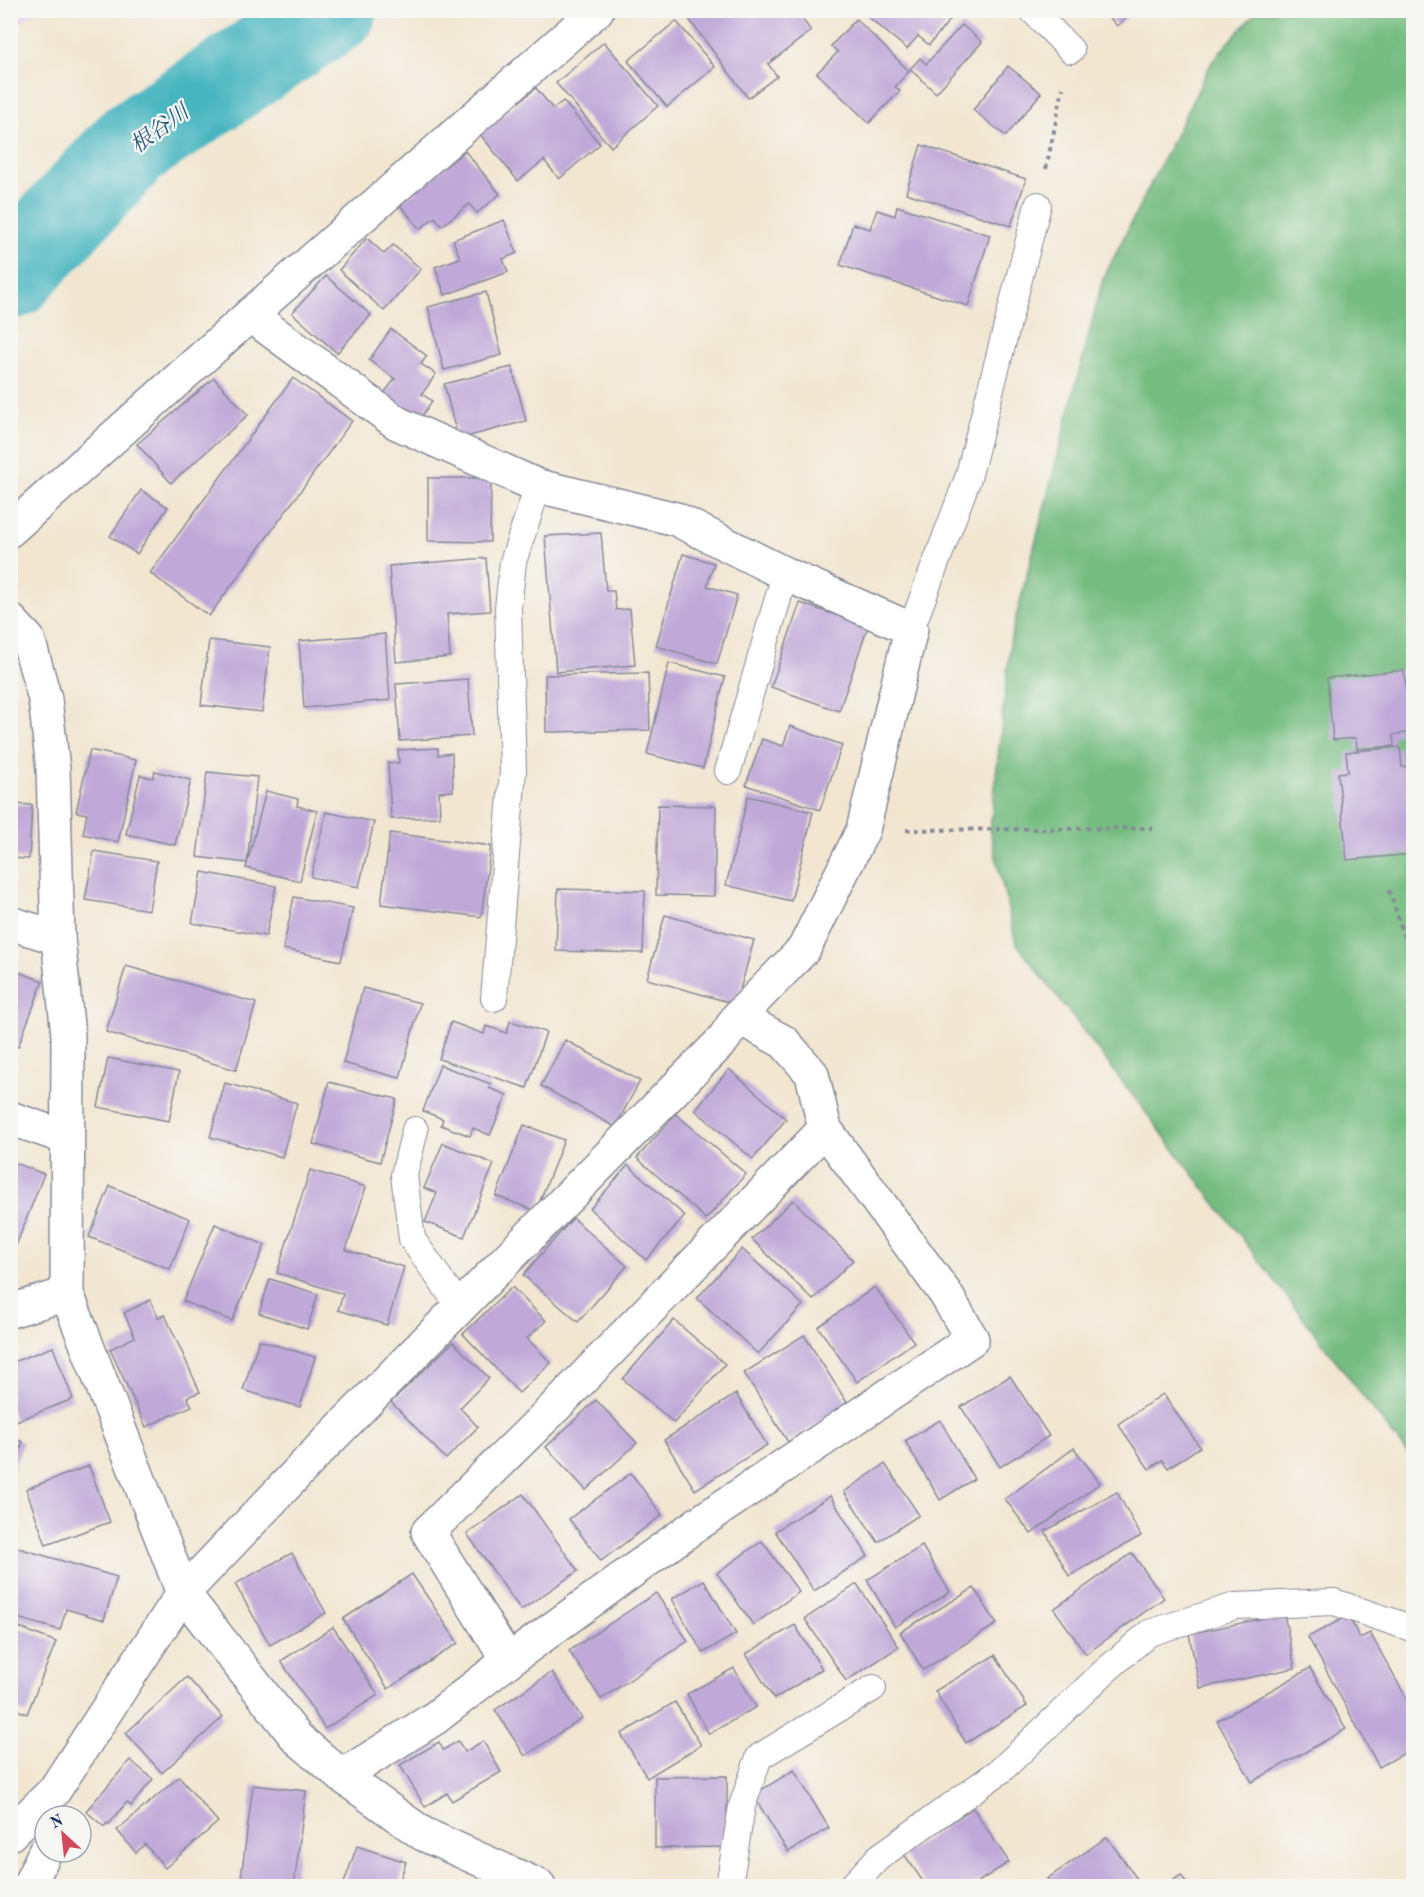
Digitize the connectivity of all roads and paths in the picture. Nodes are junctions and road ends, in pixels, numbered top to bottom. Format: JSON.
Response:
{"nodes":[{"id":1,"x":597,"y":10,"type":"edge"},
{"id":2,"x":1032,"y":10,"type":"edge"},
{"id":3,"x":1071,"y":50,"type":"joint"},
{"id":4,"x":1038,"y":205,"type":"joint"},
{"id":5,"x":250,"y":315,"type":"junction"},
{"id":6,"x":538,"y":486,"type":"junction"},
{"id":7,"x":10,"y":530,"type":"edge"},
{"id":8,"x":785,"y":574,"type":"junction"},
{"id":9,"x":10,"y":620,"type":"edge"},
{"id":10,"x":911,"y":629,"type":"junction"},
{"id":11,"x":728,"y":771,"type":"dead end"},
{"id":12,"x":1153,"y":828,"type":"dead end"},
{"id":13,"x":863,"y":830,"type":"junction"},
{"id":14,"x":1389,"y":890,"type":"dead end"},
{"id":15,"x":10,"y":923,"type":"edge"},
{"id":16,"x":58,"y":938,"type":"junction"},
{"id":17,"x":1413,"y":967,"type":"edge"},
{"id":18,"x":494,"y":998,"type":"dead end"},
{"id":19,"x":738,"y":1017,"type":"junction"},
{"id":20,"x":10,"y":1118,"type":"edge"},
{"id":21,"x":825,"y":1129,"type":"junction"},
{"id":22,"x":415,"y":1130,"type":"dead end"},
{"id":23,"x":67,"y":1138,"type":"junction"},
{"id":24,"x":67,"y":1294,"type":"junction"},
{"id":25,"x":459,"y":1306,"type":"junction"},
{"id":26,"x":10,"y":1311,"type":"edge"},
{"id":27,"x":183,"y":1593,"type":"junction"},
{"id":28,"x":1413,"y":1629,"type":"edge"},
{"id":29,"x":508,"y":1661,"type":"junction"},
{"id":30,"x":873,"y":1688,"type":"dead end"},
{"id":31,"x":342,"y":1776,"type":"junction"},
{"id":32,"x":54,"y":1804,"type":"edge"},
{"id":33,"x":33,"y":1818,"type":"edge"},
{"id":34,"x":10,"y":1834,"type":"edge"},
{"id":35,"x":39,"y":1864,"type":"edge"},
{"id":36,"x":28,"y":1887,"type":"edge"},
{"id":37,"x":539,"y":1887,"type":"edge"},
{"id":38,"x":729,"y":1887,"type":"edge"},
{"id":39,"x":852,"y":1887,"type":"edge"}],
"edges":[{"from":1,"to":5,"type":"street"},
{"from":2,"to":3,"type":"lane"},
{"from":3,"to":4,"type":"path"},
{"from":4,"to":10,"type":"lane"},
{"from":5,"to":6,"type":"street"},
{"from":5,"to":7,"type":"street"},
{"from":6,"to":8,"type":"street"},
{"from":6,"to":18,"type":"lane"},
{"from":8,"to":10,"type":"street"},
{"from":8,"to":11,"type":"lane"},
{"from":9,"to":16,"type":"street"},
{"from":10,"to":13,"type":"street"},
{"from":12,"to":13,"type":"path"},
{"from":13,"to":19,"type":"street"},
{"from":14,"to":17,"type":"path"},
{"from":15,"to":16,"type":"street"},
{"from":16,"to":23,"type":"street"},
{"from":19,"to":21,"type":"street"},
{"from":19,"to":25,"type":"street"},
{"from":20,"to":23,"type":"street"},
{"from":21,"to":29,"type":"street"},
{"from":21,"to":29,"type":"street"},
{"from":22,"to":25,"type":"lane"},
{"from":23,"to":24,"type":"street"},
{"from":24,"to":26,"type":"street"},
{"from":24,"to":27,"type":"street"},
{"from":25,"to":27,"type":"street"},
{"from":27,"to":31,"type":"street"},
{"from":27,"to":32,"type":"street"},
{"from":28,"to":39,"type":"lane"},
{"from":29,"to":31,"type":"street"},
{"from":30,"to":38,"type":"lane"},
{"from":31,"to":37,"type":"street"},
{"from":33,"to":34,"type":"street"},
{"from":35,"to":36,"type":"street"}]}
